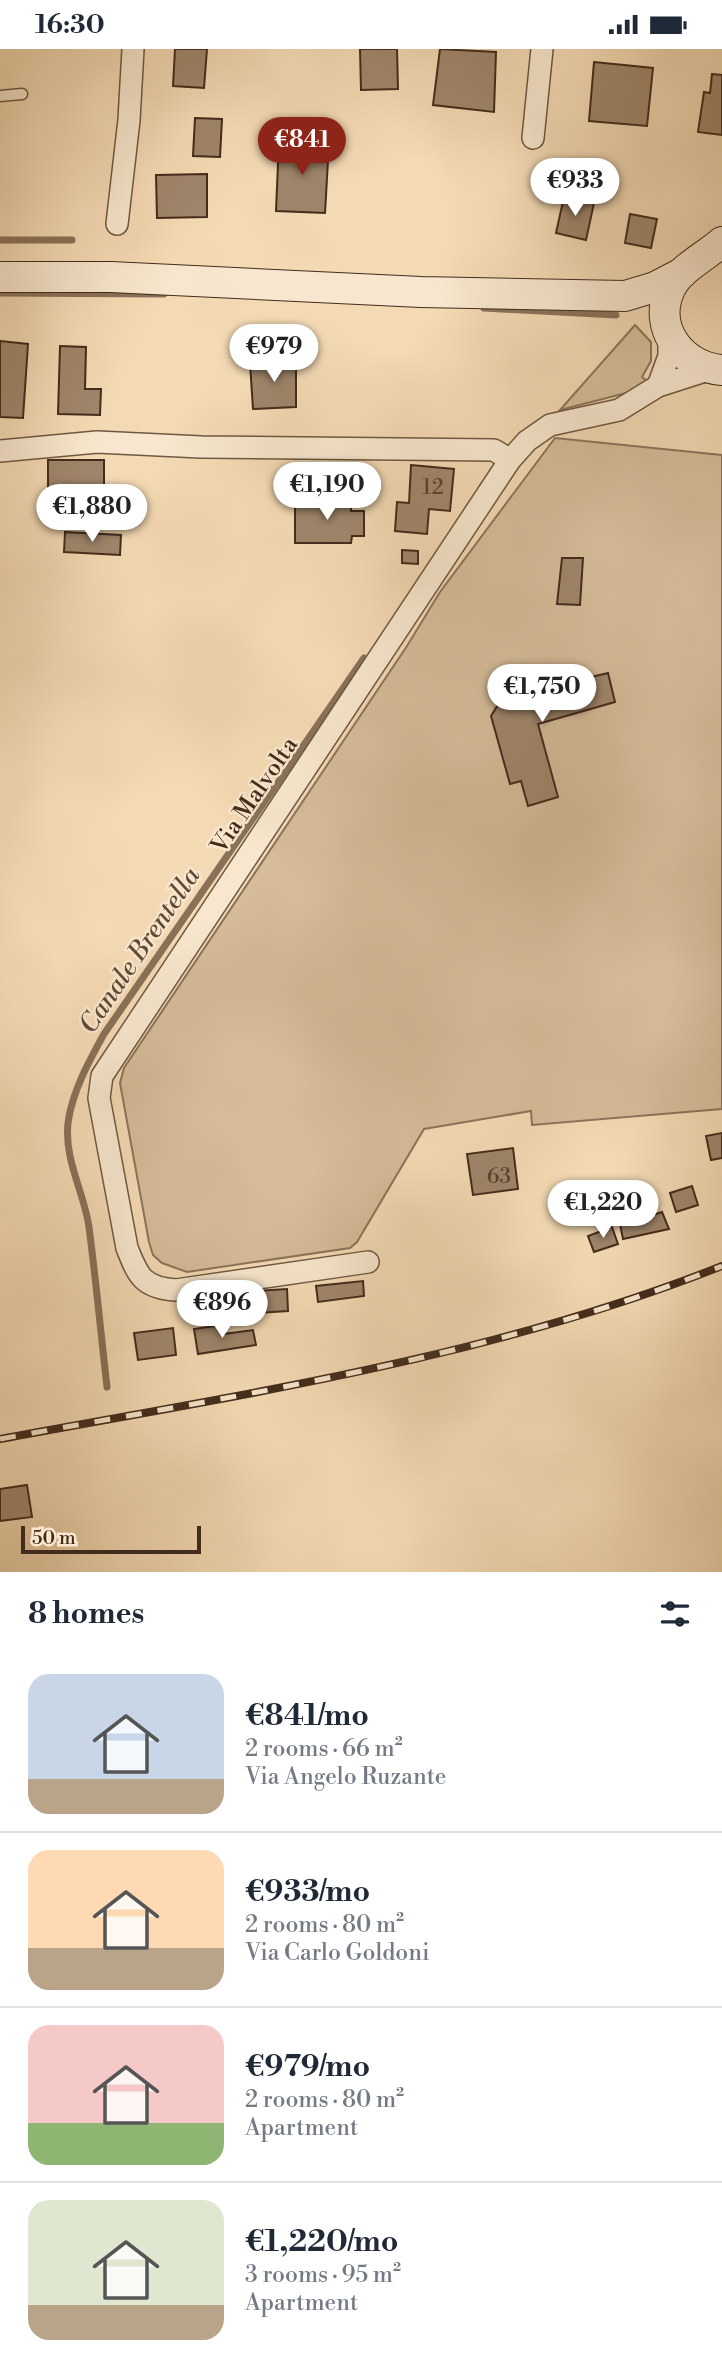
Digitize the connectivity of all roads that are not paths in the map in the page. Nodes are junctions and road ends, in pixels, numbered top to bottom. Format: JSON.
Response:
{"nodes":[{"id":1,"x":133,"y":49,"type":"edge"},
{"id":2,"x":542,"y":49,"type":"edge"},
{"id":3,"x":22,"y":95,"type":"dead end"},
{"id":4,"x":0,"y":96,"type":"edge"},
{"id":5,"x":533,"y":138,"type":"dead end"},
{"id":6,"x":117,"y":224,"type":"dead end"},
{"id":7,"x":722,"y":242,"type":"edge"},
{"id":8,"x":682,"y":273,"type":"junction"},
{"id":9,"x":0,"y":277,"type":"edge"},
{"id":10,"x":625,"y":296,"type":"junction"},
{"id":11,"x":668,"y":328,"type":"junction"},
{"id":12,"x":716,"y":369,"type":"edge"},
{"id":13,"x":658,"y":386,"type":"junction"},
{"id":14,"x":0,"y":451,"type":"edge"},
{"id":15,"x":510,"y":460,"type":"junction"},
{"id":16,"x":368,"y":1262,"type":"dead end"}],
"edges":[{"from":1,"to":6,"type":"street"},
{"from":2,"to":5,"type":"street"},
{"from":3,"to":4,"type":"lane"},
{"from":7,"to":8,"type":"street"},
{"from":8,"to":10,"type":"street"},
{"from":8,"to":11,"type":"street"},
{"from":9,"to":10,"type":"street"},
{"from":10,"to":11,"type":"street"},
{"from":11,"to":12,"type":"street"},
{"from":11,"to":13,"type":"street"},
{"from":12,"to":13,"type":"street","name":"Via Malvolta"},
{"from":13,"to":15,"type":"street","name":"Via Malvolta"},
{"from":14,"to":15,"type":"street"},
{"from":15,"to":16,"type":"street","name":"Via Malvolta"}]}
